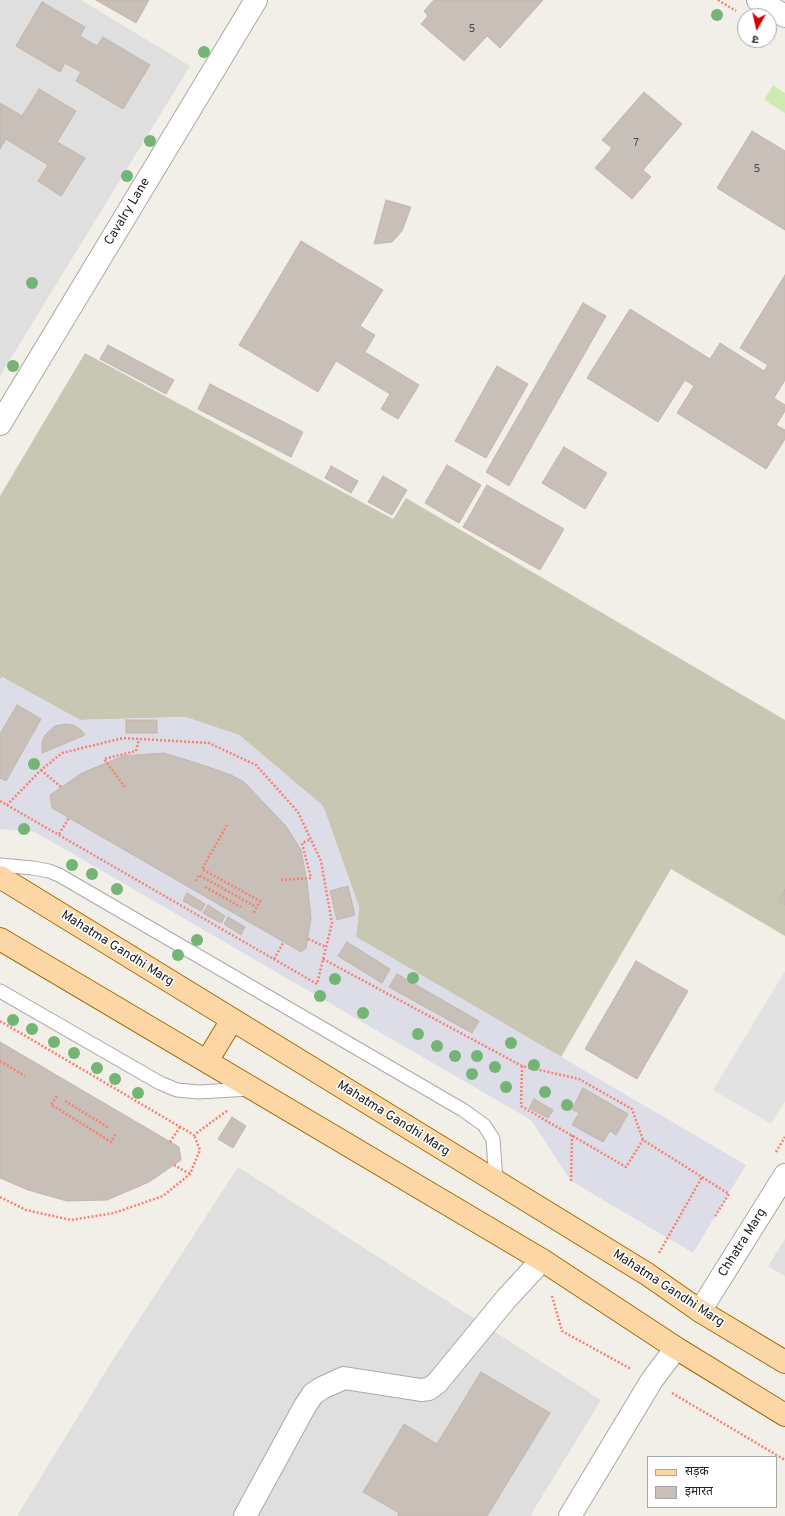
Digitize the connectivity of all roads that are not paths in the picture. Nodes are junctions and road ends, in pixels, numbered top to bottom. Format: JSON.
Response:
{"nodes":[{"id":1,"x":256,"y":0,"type":"edge"},
{"id":2,"x":758,"y":0,"type":"edge"},
{"id":3,"x":785,"y":16,"type":"edge"},
{"id":4,"x":0,"y":424,"type":"edge"},
{"id":5,"x":0,"y":865,"type":"edge"},
{"id":6,"x":0,"y":877,"type":"edge"},
{"id":7,"x":0,"y":939,"type":"edge"},
{"id":8,"x":0,"y":991,"type":"edge"},
{"id":9,"x":232,"y":1020,"type":"junction"},
{"id":10,"x":207,"y":1061,"type":"junction"},
{"id":11,"x":254,"y":1089,"type":"junction"},
{"id":12,"x":785,"y":1175,"type":"edge"},
{"id":13,"x":496,"y":1182,"type":"junction"},
{"id":14,"x":542,"y":1260,"type":"junction"},
{"id":15,"x":700,"y":1311,"type":"junction"},
{"id":16,"x":676,"y":1348,"type":"junction"},
{"id":17,"x":785,"y":1362,"type":"edge"},
{"id":18,"x":785,"y":1415,"type":"edge"},
{"id":19,"x":573,"y":1515,"type":"edge"},
{"id":20,"x":245,"y":1516,"type":"edge"}],
"edges":[{"from":1,"to":4,"type":"street","name":"Cavalry Lane"},
{"from":2,"to":3,"type":"street"},
{"from":5,"to":13,"type":"lane"},
{"from":6,"to":9,"type":"main road","name":"Mahatma Gandhi Marg"},
{"from":7,"to":10,"type":"main road"},
{"from":8,"to":11,"type":"lane"},
{"from":9,"to":10,"type":"main road"},
{"from":9,"to":13,"type":"main road","name":"Mahatma Gandhi Marg"},
{"from":10,"to":11,"type":"main road"},
{"from":11,"to":14,"type":"main road"},
{"from":12,"to":15,"type":"street","name":"Chhatra Marg"},
{"from":13,"to":15,"type":"main road","name":"Mahatma Gandhi Marg"},
{"from":14,"to":16,"type":"main road"},
{"from":14,"to":20,"type":"street"},
{"from":15,"to":17,"type":"main road","name":"Mahatma Gandhi Marg"},
{"from":16,"to":18,"type":"main road"},
{"from":16,"to":19,"type":"street"}]}
